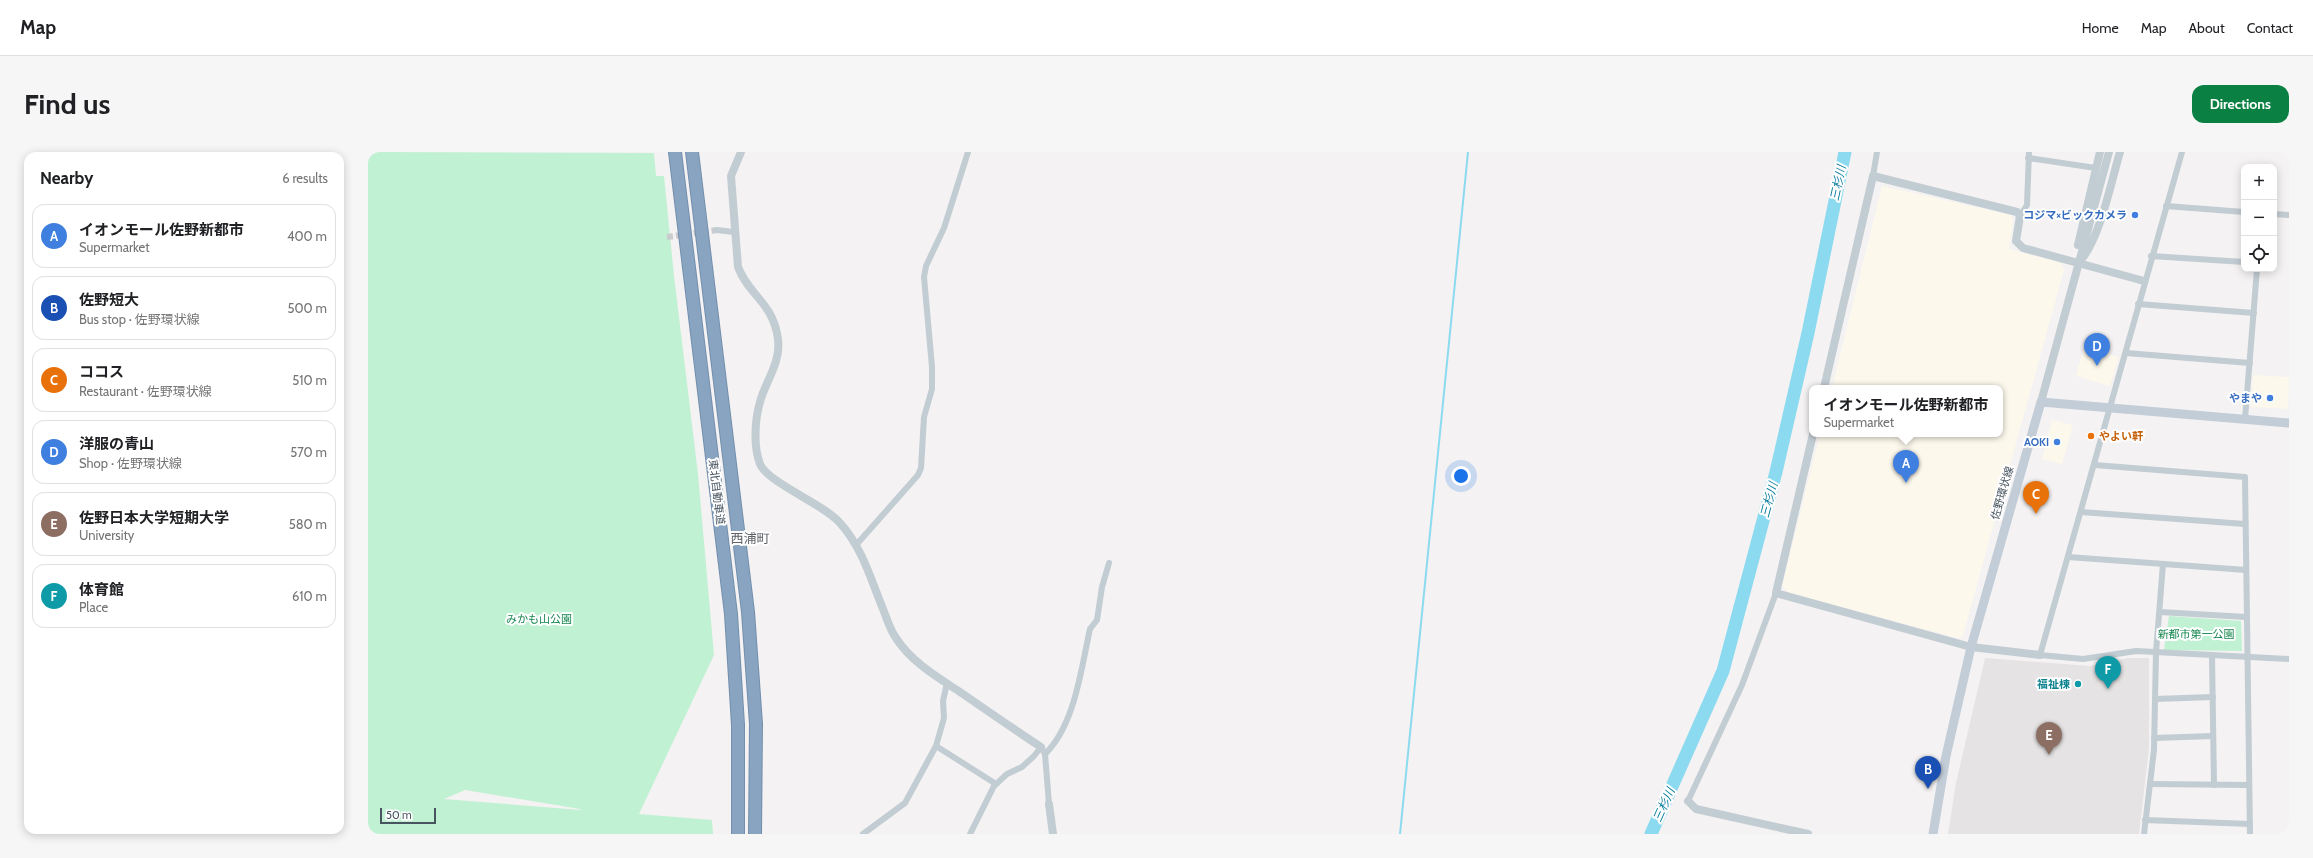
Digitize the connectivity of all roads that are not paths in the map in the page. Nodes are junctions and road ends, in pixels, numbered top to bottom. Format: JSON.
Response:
{"nodes":[{"id":1,"x":675,"y":152,"type":"edge"},
{"id":2,"x":692,"y":152,"type":"edge"},
{"id":3,"x":968,"y":152,"type":"edge"},
{"id":4,"x":1876,"y":152,"type":"edge"},
{"id":5,"x":2100,"y":152,"type":"edge"},
{"id":6,"x":2109,"y":152,"type":"edge"},
{"id":7,"x":2120,"y":152,"type":"edge"},
{"id":8,"x":2182,"y":152,"type":"edge"},
{"id":9,"x":742,"y":153,"type":"edge"},
{"id":10,"x":2029,"y":155,"type":"edge"},
{"id":11,"x":2096,"y":168,"type":"junction"},
{"id":12,"x":1873,"y":176,"type":"junction"},
{"id":13,"x":2166,"y":206,"type":"junction"},
{"id":14,"x":2241,"y":212,"type":"edge"},
{"id":15,"x":2277,"y":214,"type":"edge"},
{"id":16,"x":2289,"y":215,"type":"edge"},
{"id":17,"x":2020,"y":216,"type":"junction"},
{"id":18,"x":718,"y":230,"type":"tunnel mouth"},
{"id":19,"x":734,"y":232,"type":"junction"},
{"id":20,"x":2151,"y":256,"type":"junction"},
{"id":21,"x":2241,"y":262,"type":"edge"},
{"id":22,"x":2078,"y":263,"type":"junction"},
{"id":23,"x":2257,"y":272,"type":"edge"},
{"id":24,"x":2144,"y":281,"type":"junction"},
{"id":25,"x":2138,"y":304,"type":"junction"},
{"id":26,"x":2254,"y":313,"type":"junction"},
{"id":27,"x":2126,"y":353,"type":"junction"},
{"id":28,"x":2250,"y":363,"type":"junction"},
{"id":29,"x":1825,"y":385,"type":"edge"},
{"id":30,"x":2041,"y":402,"type":"junction"},
{"id":31,"x":2110,"y":408,"type":"junction"},
{"id":32,"x":2245,"y":419,"type":"junction"},
{"id":33,"x":2289,"y":423,"type":"edge"},
{"id":34,"x":1812,"y":437,"type":"edge"},
{"id":35,"x":2095,"y":465,"type":"junction"},
{"id":36,"x":2081,"y":512,"type":"junction"},
{"id":37,"x":2245,"y":524,"type":"junction"},
{"id":38,"x":857,"y":544,"type":"junction"},
{"id":39,"x":2068,"y":557,"type":"junction"},
{"id":40,"x":1109,"y":563,"type":"dead end"},
{"id":41,"x":2163,"y":564,"type":"junction"},
{"id":42,"x":2246,"y":570,"type":"junction"},
{"id":43,"x":1776,"y":593,"type":"junction"},
{"id":44,"x":2160,"y":612,"type":"junction"},
{"id":45,"x":2246,"y":617,"type":"junction"},
{"id":46,"x":1971,"y":647,"type":"junction"},
{"id":47,"x":2156,"y":652,"type":"junction"},
{"id":48,"x":2212,"y":655,"type":"junction"},
{"id":49,"x":2040,"y":656,"type":"junction"},
{"id":50,"x":2248,"y":657,"type":"junction"},
{"id":51,"x":2289,"y":659,"type":"edge"},
{"id":52,"x":947,"y":683,"type":"junction"},
{"id":53,"x":2213,"y":698,"type":"junction"},
{"id":54,"x":2155,"y":699,"type":"junction"},
{"id":55,"x":2213,"y":736,"type":"junction"},
{"id":56,"x":2154,"y":738,"type":"junction"},
{"id":57,"x":936,"y":746,"type":"junction"},
{"id":58,"x":1043,"y":751,"type":"junction"},
{"id":59,"x":996,"y":784,"type":"junction"},
{"id":60,"x":2150,"y":784,"type":"junction"},
{"id":61,"x":2214,"y":785,"type":"junction"},
{"id":62,"x":2249,"y":785,"type":"junction"},
{"id":63,"x":1688,"y":801,"type":"joint"},
{"id":64,"x":1049,"y":804,"type":"joint"},
{"id":65,"x":2144,"y":820,"type":"junction"},
{"id":66,"x":2250,"y":824,"type":"junction"},
{"id":67,"x":738,"y":834,"type":"edge"},
{"id":68,"x":755,"y":834,"type":"edge"},
{"id":69,"x":863,"y":834,"type":"edge"},
{"id":70,"x":970,"y":834,"type":"edge"},
{"id":71,"x":1053,"y":834,"type":"edge"},
{"id":72,"x":1808,"y":834,"type":"edge"},
{"id":73,"x":1933,"y":834,"type":"edge"},
{"id":74,"x":2144,"y":834,"type":"edge"},
{"id":75,"x":2250,"y":834,"type":"edge"}],
"edges":[{"from":1,"to":67,"type":"highway","name":"東北自動車道"},
{"from":2,"to":68,"type":"highway","name":"東北自動車道"},
{"from":3,"to":38,"type":"street"},
{"from":4,"to":12,"type":"street"},
{"from":5,"to":11,"type":"street"},
{"from":6,"to":22,"type":"street"},
{"from":7,"to":22,"type":"street"},
{"from":8,"to":13,"type":"street"},
{"from":9,"to":19,"type":"street"},
{"from":10,"to":11,"type":"street"},
{"from":10,"to":17,"type":"street"},
{"from":11,"to":22,"type":"street"},
{"from":12,"to":17,"type":"street"},
{"from":12,"to":29,"type":"street"},
{"from":13,"to":14,"type":"street"},
{"from":13,"to":20,"type":"street"},
{"from":15,"to":16,"type":"street"},
{"from":17,"to":22,"type":"street"},
{"from":18,"to":19,"type":"street"},
{"from":19,"to":38,"type":"street"},
{"from":20,"to":21,"type":"street"},
{"from":20,"to":24,"type":"street"},
{"from":22,"to":24,"type":"street"},
{"from":22,"to":30,"type":"street"},
{"from":23,"to":26,"type":"street"},
{"from":24,"to":25,"type":"street"},
{"from":25,"to":26,"type":"street"},
{"from":25,"to":27,"type":"street"},
{"from":26,"to":28,"type":"street"},
{"from":27,"to":28,"type":"street"},
{"from":27,"to":31,"type":"street"},
{"from":28,"to":32,"type":"street"},
{"from":30,"to":31,"type":"main road"},
{"from":30,"to":46,"type":"main road","name":"佐野環状線"},
{"from":31,"to":32,"type":"main road"},
{"from":31,"to":35,"type":"street"},
{"from":32,"to":33,"type":"main road"},
{"from":34,"to":43,"type":"street"},
{"from":35,"to":36,"type":"street"},
{"from":35,"to":37,"type":"street"},
{"from":36,"to":37,"type":"street"},
{"from":36,"to":39,"type":"street"},
{"from":37,"to":42,"type":"street"},
{"from":38,"to":52,"type":"street"},
{"from":39,"to":41,"type":"street"},
{"from":39,"to":49,"type":"street"},
{"from":40,"to":58,"type":"street"},
{"from":41,"to":42,"type":"street"},
{"from":41,"to":44,"type":"street"},
{"from":42,"to":45,"type":"street"},
{"from":43,"to":46,"type":"street"},
{"from":43,"to":63,"type":"street"},
{"from":44,"to":45,"type":"street"},
{"from":44,"to":47,"type":"street"},
{"from":45,"to":50,"type":"street"},
{"from":46,"to":49,"type":"street"},
{"from":46,"to":73,"type":"main road","name":"佐野環状線"},
{"from":47,"to":48,"type":"street"},
{"from":47,"to":49,"type":"street"},
{"from":47,"to":54,"type":"street"},
{"from":48,"to":50,"type":"street"},
{"from":48,"to":53,"type":"street"},
{"from":50,"to":51,"type":"street"},
{"from":50,"to":62,"type":"street"},
{"from":52,"to":57,"type":"street"},
{"from":52,"to":58,"type":"street"},
{"from":53,"to":54,"type":"street"},
{"from":53,"to":55,"type":"street"},
{"from":54,"to":56,"type":"street"},
{"from":55,"to":56,"type":"street"},
{"from":55,"to":61,"type":"street"},
{"from":56,"to":60,"type":"street"},
{"from":57,"to":59,"type":"street"},
{"from":57,"to":69,"type":"street"},
{"from":58,"to":59,"type":"street"},
{"from":58,"to":64,"type":"street"},
{"from":59,"to":70,"type":"street"},
{"from":60,"to":61,"type":"street"},
{"from":60,"to":65,"type":"street"},
{"from":61,"to":62,"type":"street"},
{"from":62,"to":66,"type":"street"},
{"from":63,"to":72,"type":"street"},
{"from":64,"to":71,"type":"street"},
{"from":65,"to":66,"type":"street"},
{"from":65,"to":74,"type":"street"},
{"from":66,"to":75,"type":"street"}]}
